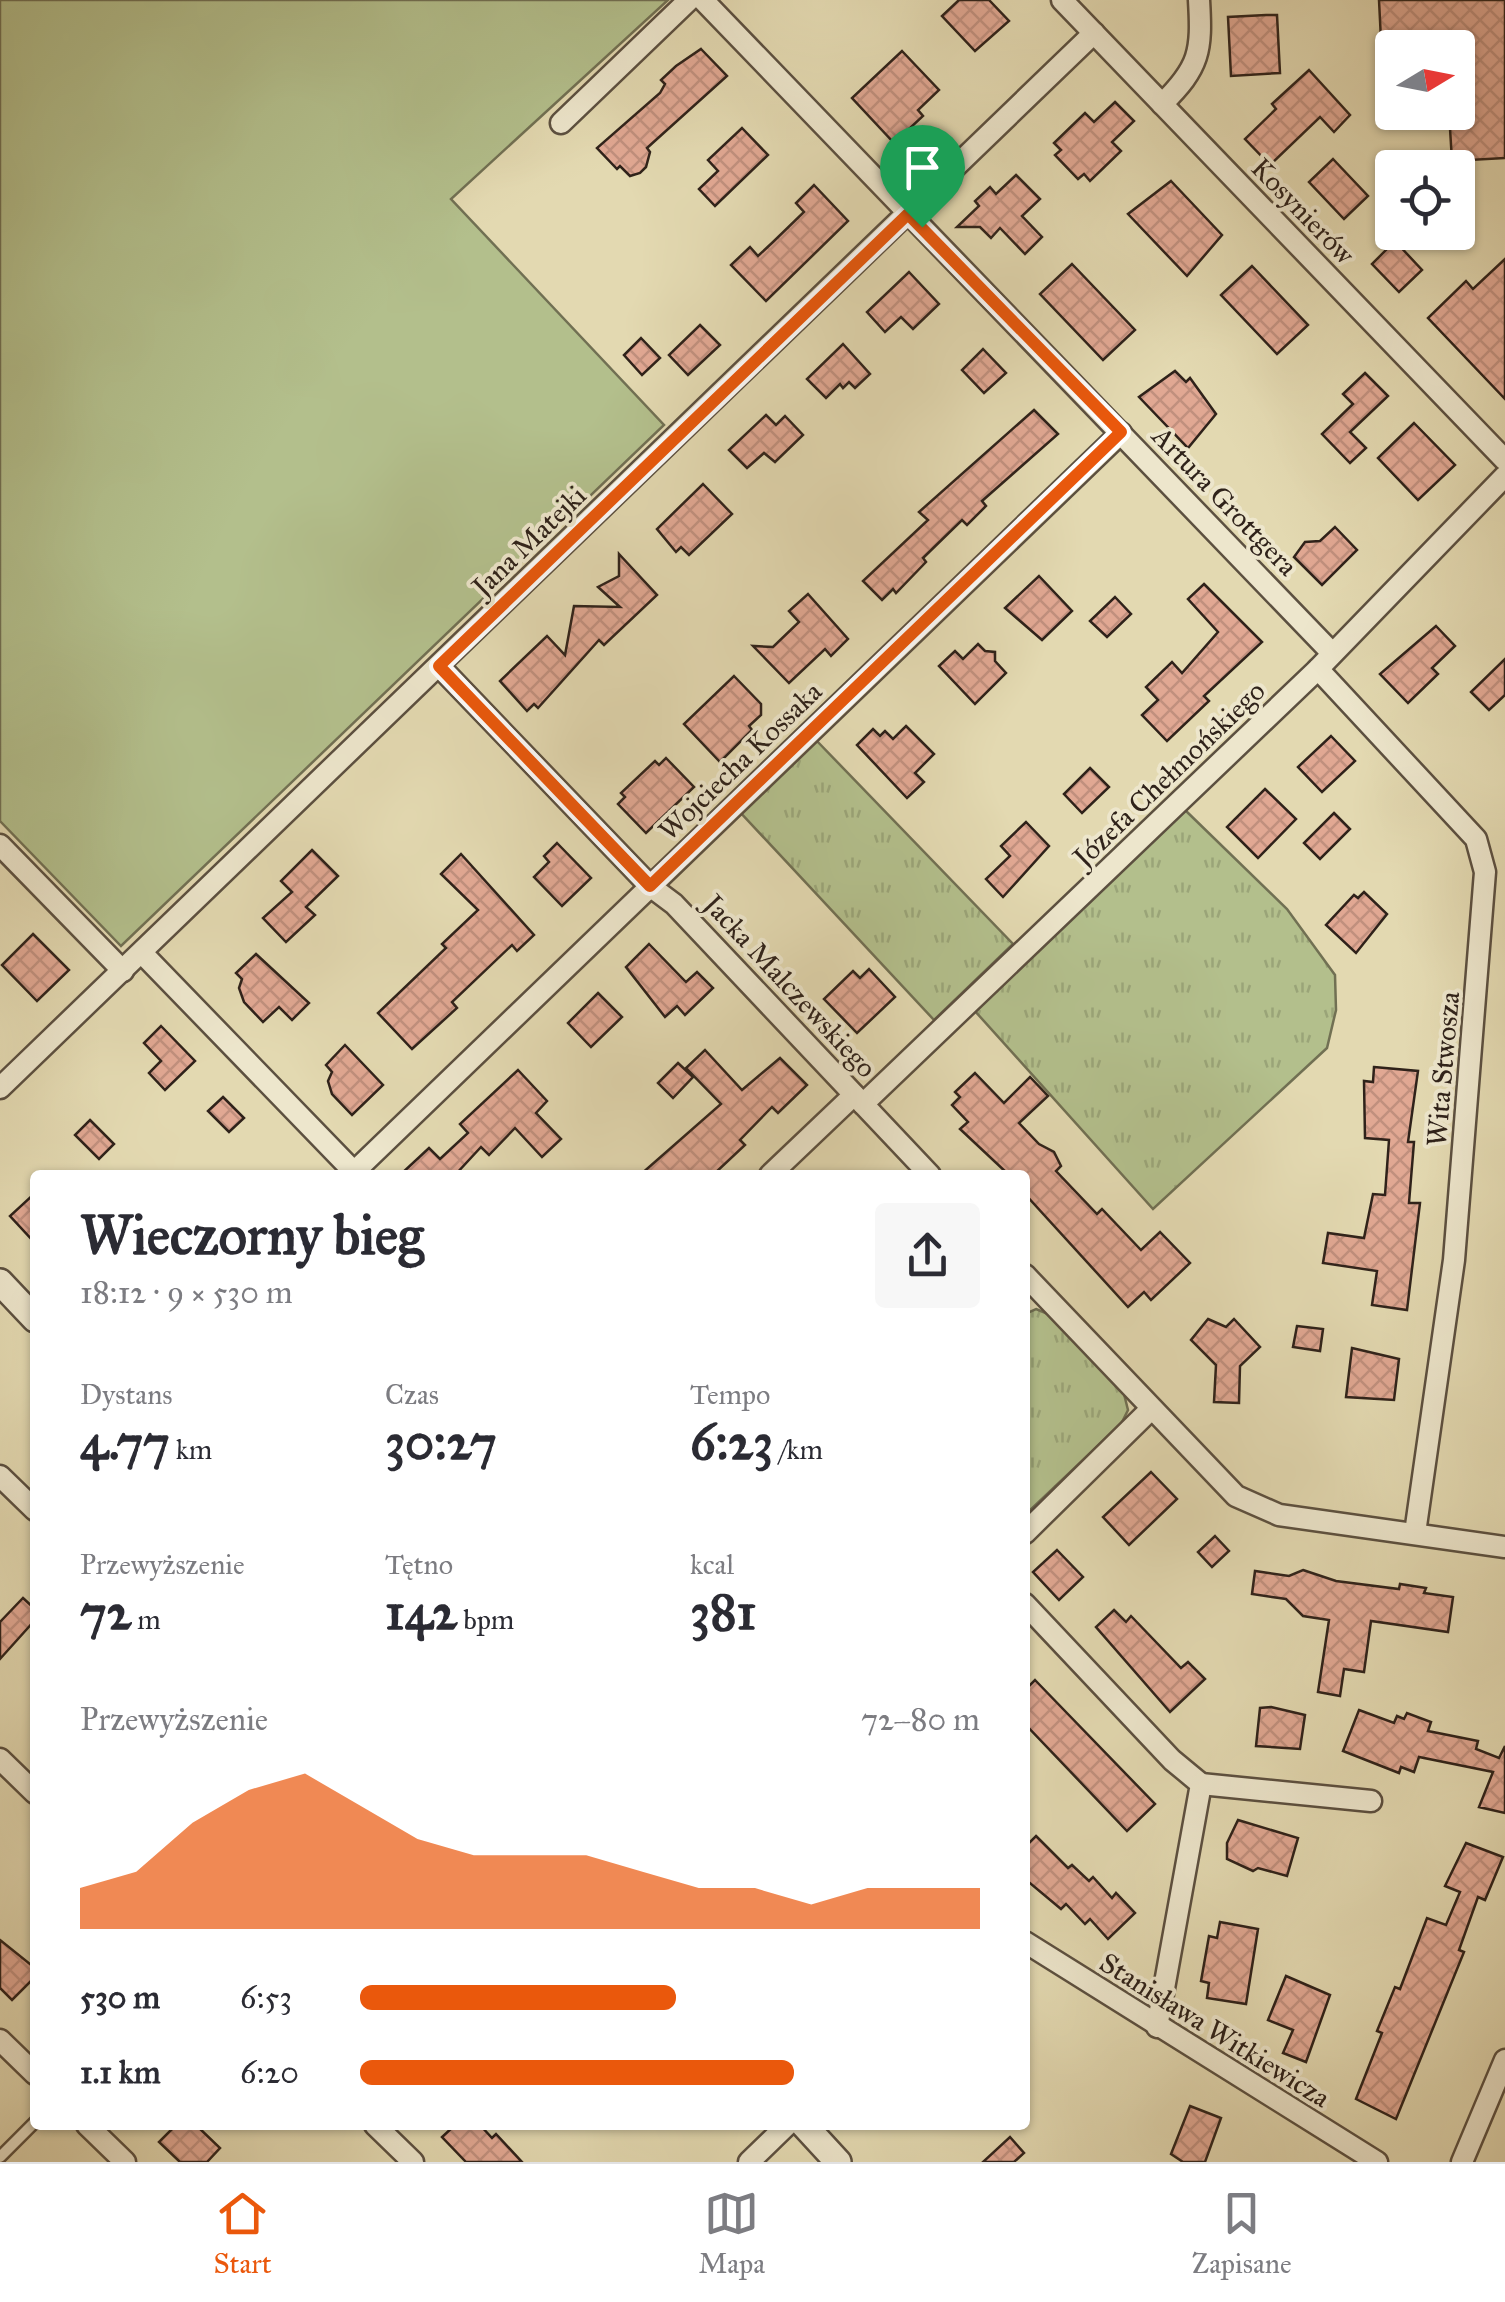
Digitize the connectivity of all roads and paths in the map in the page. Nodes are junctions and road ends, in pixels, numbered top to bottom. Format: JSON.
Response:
{"nodes":[{"id":1,"x":689,"y":0,"type":"edge"},
{"id":2,"x":703,"y":0,"type":"edge"},
{"id":3,"x":1062,"y":0,"type":"edge"},
{"id":4,"x":1198,"y":0,"type":"edge"},
{"id":5,"x":1094,"y":34,"type":"junction"},
{"id":6,"x":1162,"y":104,"type":"junction"},
{"id":7,"x":562,"y":124,"type":"dead end"},
{"id":8,"x":908,"y":214,"type":"junction"},
{"id":9,"x":1121,"y":432,"type":"junction"},
{"id":10,"x":1505,"y":460,"type":"edge"},
{"id":11,"x":1505,"y":476,"type":"edge"},
{"id":12,"x":1332,"y":652,"type":"junction"},
{"id":13,"x":439,"y":666,"type":"junction"},
{"id":14,"x":1318,"y":669,"type":"junction"},
{"id":15,"x":0,"y":845,"type":"edge"},
{"id":16,"x":650,"y":886,"type":"junction"},
{"id":17,"x":142,"y":953,"type":"junction"},
{"id":18,"x":123,"y":971,"type":"junction"},
{"id":19,"x":0,"y":1088,"type":"edge"},
{"id":20,"x":859,"y":1100,"type":"junction"},
{"id":21,"x":352,"y":1170,"type":"edge"},
{"id":22,"x":360,"y":1170,"type":"edge"},
{"id":23,"x":776,"y":1170,"type":"edge"},
{"id":24,"x":925,"y":1170,"type":"edge"},
{"id":25,"x":0,"y":1282,"type":"edge"},
{"id":26,"x":1030,"y":1287,"type":"edge"},
{"id":27,"x":30,"y":1313,"type":"edge"},
{"id":28,"x":1150,"y":1410,"type":"junction"},
{"id":29,"x":0,"y":1476,"type":"edge"},
{"id":30,"x":30,"y":1505,"type":"edge"},
{"id":31,"x":1030,"y":1528,"type":"edge"},
{"id":32,"x":1415,"y":1533,"type":"junction"},
{"id":33,"x":1505,"y":1547,"type":"edge"},
{"id":34,"x":1030,"y":1609,"type":"edge"},
{"id":35,"x":0,"y":1759,"type":"edge"},
{"id":36,"x":1200,"y":1784,"type":"junction"},
{"id":37,"x":30,"y":1788,"type":"edge"},
{"id":38,"x":1371,"y":1801,"type":"dead end"},
{"id":39,"x":1030,"y":1945,"type":"edge"},
{"id":40,"x":1157,"y":2027,"type":"junction"},
{"id":41,"x":0,"y":2040,"type":"edge"},
{"id":42,"x":1505,"y":2060,"type":"edge"},
{"id":43,"x":30,"y":2069,"type":"edge"},
{"id":44,"x":30,"y":2127,"type":"edge"},
{"id":45,"x":92,"y":2130,"type":"edge"},
{"id":46,"x":380,"y":2130,"type":"edge"},
{"id":47,"x":782,"y":2130,"type":"edge"},
{"id":48,"x":809,"y":2130,"type":"edge"},
{"id":49,"x":0,"y":2157,"type":"edge"},
{"id":50,"x":125,"y":2162,"type":"edge"},
{"id":51,"x":412,"y":2162,"type":"edge"},
{"id":52,"x":749,"y":2162,"type":"edge"},
{"id":53,"x":838,"y":2162,"type":"edge"},
{"id":54,"x":1377,"y":2162,"type":"edge"},
{"id":55,"x":1462,"y":2162,"type":"edge"}],
"edges":[{"from":1,"to":7,"type":"street"},
{"from":2,"to":8,"type":"street","name":"Artura Grottgera"},
{"from":3,"to":5,"type":"street","name":"Kosynierów"},
{"from":4,"to":6,"type":"street"},
{"from":5,"to":6,"type":"street","name":"Kosynierów"},
{"from":5,"to":8,"type":"street","name":"Jana Matejki"},
{"from":6,"to":10,"type":"street","name":"Kosynierów"},
{"from":8,"to":9,"type":"street","name":"Artura Grottgera"},
{"from":8,"to":13,"type":"street","name":"Jana Matejki"},
{"from":9,"to":12,"type":"street","name":"Artura Grottgera"},
{"from":9,"to":16,"type":"street","name":"Wojciecha Kossaka"},
{"from":11,"to":12,"type":"street","name":"Józefa Chełmońskiego"},
{"from":12,"to":14,"type":"street","name":"Józefa Chełmońskiego"},
{"from":13,"to":16,"type":"street","name":"Jacka Malczewskiego"},
{"from":13,"to":17,"type":"street","name":"Jana Matejki"},
{"from":14,"to":20,"type":"street","name":"Józefa Chełmońskiego"},
{"from":14,"to":32,"type":"street","name":"Wita Stwosza"},
{"from":15,"to":18,"type":"street"},
{"from":16,"to":20,"type":"street","name":"Jacka Malczewskiego"},
{"from":16,"to":22,"type":"street","name":"Wojciecha Kossaka"},
{"from":17,"to":18,"type":"street","name":"Jana Matejki"},
{"from":17,"to":21,"type":"street"},
{"from":18,"to":19,"type":"street","name":"Jana Matejki"},
{"from":20,"to":23,"type":"street","name":"Józefa Chełmońskiego"},
{"from":20,"to":24,"type":"street","name":"Jacka Malczewskiego"},
{"from":25,"to":27,"type":"street"},
{"from":26,"to":28,"type":"street"},
{"from":28,"to":31,"type":"street"},
{"from":28,"to":32,"type":"street"},
{"from":29,"to":30,"type":"street"},
{"from":32,"to":33,"type":"street"},
{"from":34,"to":36,"type":"street"},
{"from":35,"to":37,"type":"street"},
{"from":36,"to":38,"type":"street"},
{"from":36,"to":40,"type":"street"},
{"from":39,"to":40,"type":"street","name":"Stanisława Witkiewicza"},
{"from":40,"to":54,"type":"street","name":"Stanisława Witkiewicza"},
{"from":41,"to":43,"type":"street"},
{"from":42,"to":55,"type":"street"},
{"from":44,"to":49,"type":"lane"},
{"from":45,"to":50,"type":"street"},
{"from":46,"to":51,"type":"street"},
{"from":47,"to":52,"type":"street"},
{"from":48,"to":53,"type":"street"}]}
